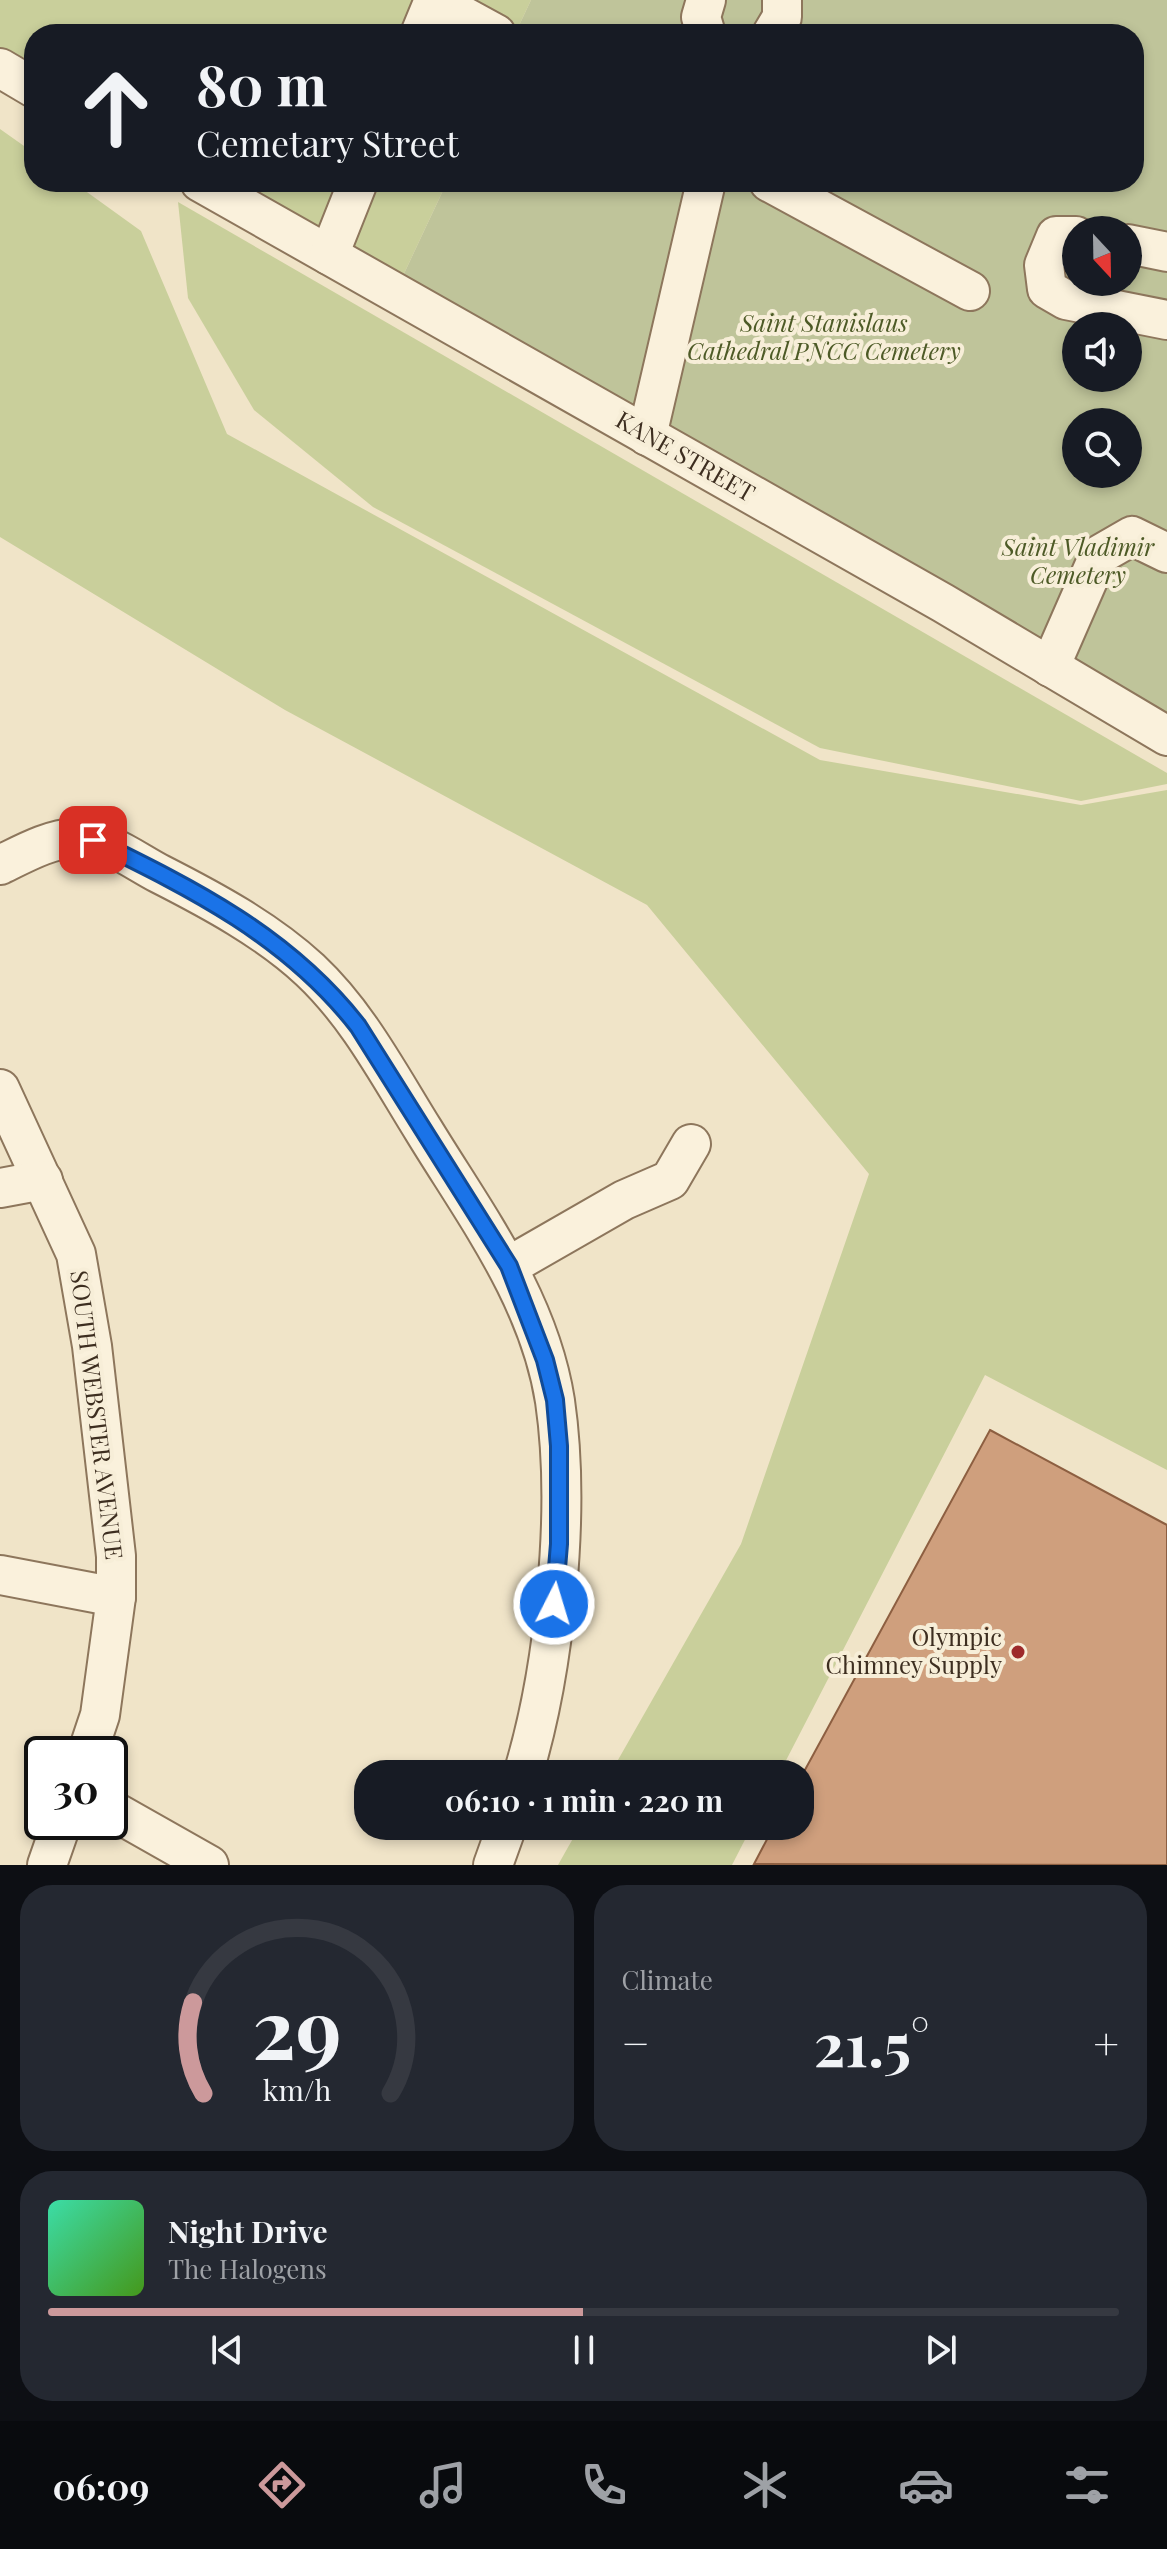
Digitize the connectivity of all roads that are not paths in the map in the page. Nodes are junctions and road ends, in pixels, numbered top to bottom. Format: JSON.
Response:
{"nodes":[{"id":1,"x":434,"y":0,"type":"edge"},
{"id":2,"x":706,"y":0,"type":"edge"},
{"id":3,"x":782,"y":0,"type":"edge"},
{"id":4,"x":424,"y":24,"type":"edge"},
{"id":5,"x":478,"y":24,"type":"edge"},
{"id":6,"x":703,"y":24,"type":"edge"},
{"id":7,"x":778,"y":24,"type":"edge"},
{"id":8,"x":0,"y":68,"type":"edge"},
{"id":9,"x":24,"y":82,"type":"edge"},
{"id":10,"x":218,"y":192,"type":"edge"},
{"id":11,"x":354,"y":192,"type":"edge"},
{"id":12,"x":704,"y":192,"type":"edge"},
{"id":13,"x":787,"y":192,"type":"edge"},
{"id":14,"x":1062,"y":236,"type":"edge"},
{"id":15,"x":1142,"y":247,"type":"edge"},
{"id":16,"x":1167,"y":252,"type":"edge"},
{"id":17,"x":329,"y":255,"type":"junction"},
{"id":18,"x":970,"y":291,"type":"dead end"},
{"id":19,"x":1167,"y":320,"type":"edge"},
{"id":20,"x":647,"y":436,"type":"junction"},
{"id":21,"x":1167,"y":553,"type":"edge"},
{"id":22,"x":1050,"y":667,"type":"junction"},
{"id":23,"x":1167,"y":736,"type":"edge"},
{"id":24,"x":0,"y":865,"type":"edge"},
{"id":25,"x":0,"y":1089,"type":"edge"},
{"id":26,"x":691,"y":1144,"type":"dead end"},
{"id":27,"x":43,"y":1180,"type":"junction"},
{"id":28,"x":0,"y":1188,"type":"edge"},
{"id":29,"x":509,"y":1266,"type":"junction"},
{"id":30,"x":0,"y":1575,"type":"edge"},
{"id":31,"x":116,"y":1597,"type":"junction"},
{"id":32,"x":93,"y":1736,"type":"edge"},
{"id":33,"x":526,"y":1760,"type":"edge"},
{"id":34,"x":128,"y":1819,"type":"edge"},
{"id":35,"x":56,"y":1840,"type":"edge"},
{"id":36,"x":502,"y":1840,"type":"edge"},
{"id":37,"x":47,"y":1865,"type":"edge"},
{"id":38,"x":209,"y":1865,"type":"edge"},
{"id":39,"x":493,"y":1865,"type":"edge"}],
"edges":[{"from":1,"to":4,"type":"street"},
{"from":1,"to":5,"type":"street"},
{"from":2,"to":6,"type":"street"},
{"from":3,"to":7,"type":"street"},
{"from":8,"to":9,"type":"street"},
{"from":10,"to":17,"type":"street","name":"KANE STREET"},
{"from":11,"to":17,"type":"street"},
{"from":12,"to":20,"type":"street"},
{"from":13,"to":18,"type":"street"},
{"from":14,"to":19,"type":"street"},
{"from":15,"to":16,"type":"street"},
{"from":17,"to":20,"type":"street","name":"KANE STREET"},
{"from":20,"to":22,"type":"street","name":"KANE STREET"},
{"from":21,"to":22,"type":"street"},
{"from":22,"to":23,"type":"street","name":"KANE STREET"},
{"from":24,"to":29,"type":"street"},
{"from":25,"to":27,"type":"street","name":"SOUTH WEBSTER AVENUE"},
{"from":26,"to":29,"type":"street"},
{"from":27,"to":28,"type":"street"},
{"from":27,"to":31,"type":"street","name":"SOUTH WEBSTER AVENUE"},
{"from":29,"to":33,"type":"street"},
{"from":30,"to":31,"type":"street"},
{"from":31,"to":32,"type":"street","name":"SOUTH WEBSTER AVENUE"},
{"from":34,"to":38,"type":"street"},
{"from":35,"to":37,"type":"street"},
{"from":36,"to":39,"type":"street"}]}
